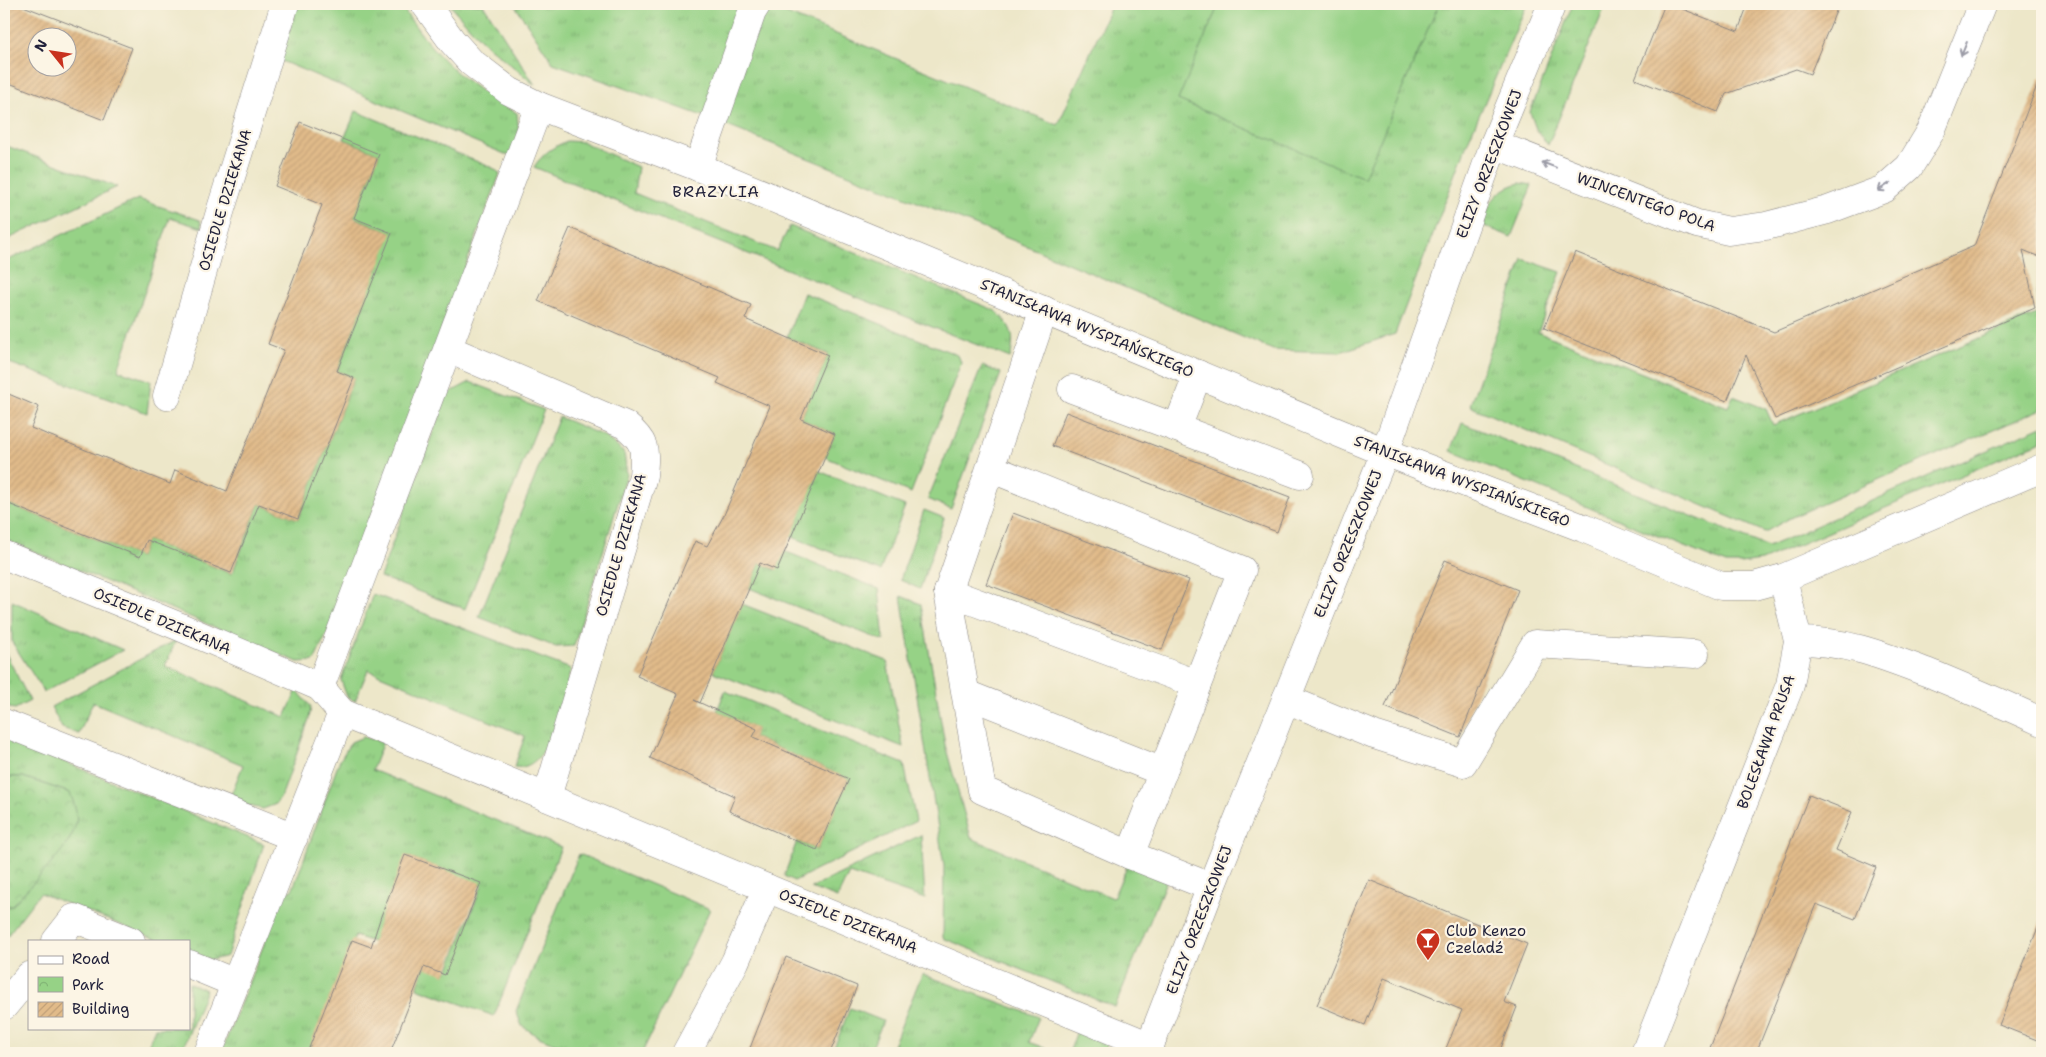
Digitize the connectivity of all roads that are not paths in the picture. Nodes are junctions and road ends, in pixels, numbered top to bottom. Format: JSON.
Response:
{"nodes":[{"id":1,"x":285,"y":4,"type":"edge"},
{"id":2,"x":425,"y":4,"type":"edge"},
{"id":3,"x":757,"y":4,"type":"edge"},
{"id":4,"x":1552,"y":4,"type":"edge"},
{"id":5,"x":1982,"y":4,"type":"edge"},
{"id":6,"x":539,"y":106,"type":"junction"},
{"id":7,"x":1494,"y":144,"type":"junction"},
{"id":8,"x":698,"y":167,"type":"junction"},
{"id":9,"x":1044,"y":310,"type":"junction"},
{"id":10,"x":448,"y":349,"type":"junction"},
{"id":11,"x":1198,"y":374,"type":"junction"},
{"id":12,"x":1072,"y":389,"type":"dead end"},
{"id":13,"x":167,"y":396,"type":"dead end"},
{"id":14,"x":1177,"y":428,"type":"junction"},
{"id":15,"x":1385,"y":452,"type":"junction"},
{"id":16,"x":990,"y":468,"type":"junction"},
{"id":17,"x":2042,"y":468,"type":"edge"},
{"id":18,"x":1300,"y":475,"type":"dead end"},
{"id":19,"x":4,"y":555,"type":"edge"},
{"id":20,"x":1783,"y":578,"type":"junction"},
{"id":21,"x":948,"y":592,"type":"junction"},
{"id":22,"x":1798,"y":641,"type":"junction"},
{"id":23,"x":1695,"y":654,"type":"dead end"},
{"id":24,"x":1197,"y":684,"type":"junction"},
{"id":25,"x":320,"y":687,"type":"junction"},
{"id":26,"x":966,"y":694,"type":"junction"},
{"id":27,"x":1286,"y":699,"type":"junction"},
{"id":28,"x":342,"y":713,"type":"junction"},
{"id":29,"x":2042,"y":722,"type":"edge"},
{"id":30,"x":4,"y":723,"type":"edge"},
{"id":31,"x":1163,"y":772,"type":"junction"},
{"id":32,"x":547,"y":797,"type":"junction"},
{"id":33,"x":294,"y":837,"type":"junction"},
{"id":34,"x":1130,"y":855,"type":"junction"},
{"id":35,"x":1211,"y":887,"type":"junction"},
{"id":36,"x":767,"y":888,"type":"junction"},
{"id":37,"x":57,"y":940,"type":"edge"},
{"id":38,"x":129,"y":940,"type":"edge"},
{"id":39,"x":190,"y":964,"type":"edge"},
{"id":40,"x":28,"y":977,"type":"edge"},
{"id":41,"x":235,"y":983,"type":"junction"},
{"id":42,"x":4,"y":1006,"type":"edge"},
{"id":43,"x":1149,"y":1050,"type":"edge"},
{"id":44,"x":208,"y":1053,"type":"edge"},
{"id":45,"x":686,"y":1053,"type":"edge"},
{"id":46,"x":1645,"y":1053,"type":"edge"}],
"edges":[{"from":1,"to":13,"type":"street","name":"OSIEDLE DZIEKANA"},
{"from":2,"to":6,"type":"street","name":"STANISŁAWA WYSPIAŃSKIEGO"},
{"from":3,"to":8,"type":"street"},
{"from":4,"to":7,"type":"street","name":"ELIZY ORZESZKOWEJ"},
{"from":5,"to":7,"type":"street","name":"WINCENTEGO POLA","one_way":true},
{"from":6,"to":8,"type":"street","name":"STANISŁAWA WYSPIAŃSKIEGO"},
{"from":6,"to":10,"type":"street"},
{"from":7,"to":15,"type":"street","name":"ELIZY ORZESZKOWEJ"},
{"from":8,"to":9,"type":"street","name":"STANISŁAWA WYSPIAŃSKIEGO"},
{"from":9,"to":11,"type":"street","name":"STANISŁAWA WYSPIAŃSKIEGO"},
{"from":9,"to":16,"type":"street"},
{"from":10,"to":25,"type":"street"},
{"from":10,"to":32,"type":"street","name":"OSIEDLE DZIEKANA"},
{"from":11,"to":14,"type":"street"},
{"from":11,"to":15,"type":"street","name":"STANISŁAWA WYSPIAŃSKIEGO"},
{"from":12,"to":14,"type":"street"},
{"from":14,"to":18,"type":"street"},
{"from":15,"to":20,"type":"street","name":"STANISŁAWA WYSPIAŃSKIEGO"},
{"from":15,"to":27,"type":"street","name":"ELIZY ORZESZKOWEJ"},
{"from":16,"to":21,"type":"street"},
{"from":16,"to":24,"type":"street"},
{"from":17,"to":20,"type":"street"},
{"from":19,"to":25,"type":"street","name":"OSIEDLE DZIEKANA"},
{"from":20,"to":22,"type":"street","name":"BOLESŁAWA PRUSA"},
{"from":21,"to":24,"type":"street"},
{"from":21,"to":26,"type":"street"},
{"from":22,"to":29,"type":"street"},
{"from":22,"to":46,"type":"street","name":"BOLESŁAWA PRUSA"},
{"from":23,"to":27,"type":"street"},
{"from":24,"to":31,"type":"street"},
{"from":25,"to":28,"type":"street","name":"OSIEDLE DZIEKANA"},
{"from":26,"to":31,"type":"street"},
{"from":26,"to":34,"type":"street"},
{"from":27,"to":35,"type":"street","name":"ELIZY ORZESZKOWEJ"},
{"from":28,"to":32,"type":"street","name":"OSIEDLE DZIEKANA"},
{"from":28,"to":33,"type":"street"},
{"from":30,"to":33,"type":"street"},
{"from":31,"to":34,"type":"street"},
{"from":32,"to":36,"type":"street","name":"OSIEDLE DZIEKANA"},
{"from":33,"to":41,"type":"street"},
{"from":34,"to":35,"type":"street"},
{"from":35,"to":43,"type":"street","name":"ELIZY ORZESZKOWEJ"},
{"from":36,"to":43,"type":"street","name":"OSIEDLE DZIEKANA"},
{"from":36,"to":45,"type":"street"},
{"from":37,"to":38,"type":"street"},
{"from":39,"to":41,"type":"street"},
{"from":40,"to":42,"type":"street"},
{"from":41,"to":44,"type":"street"}]}
